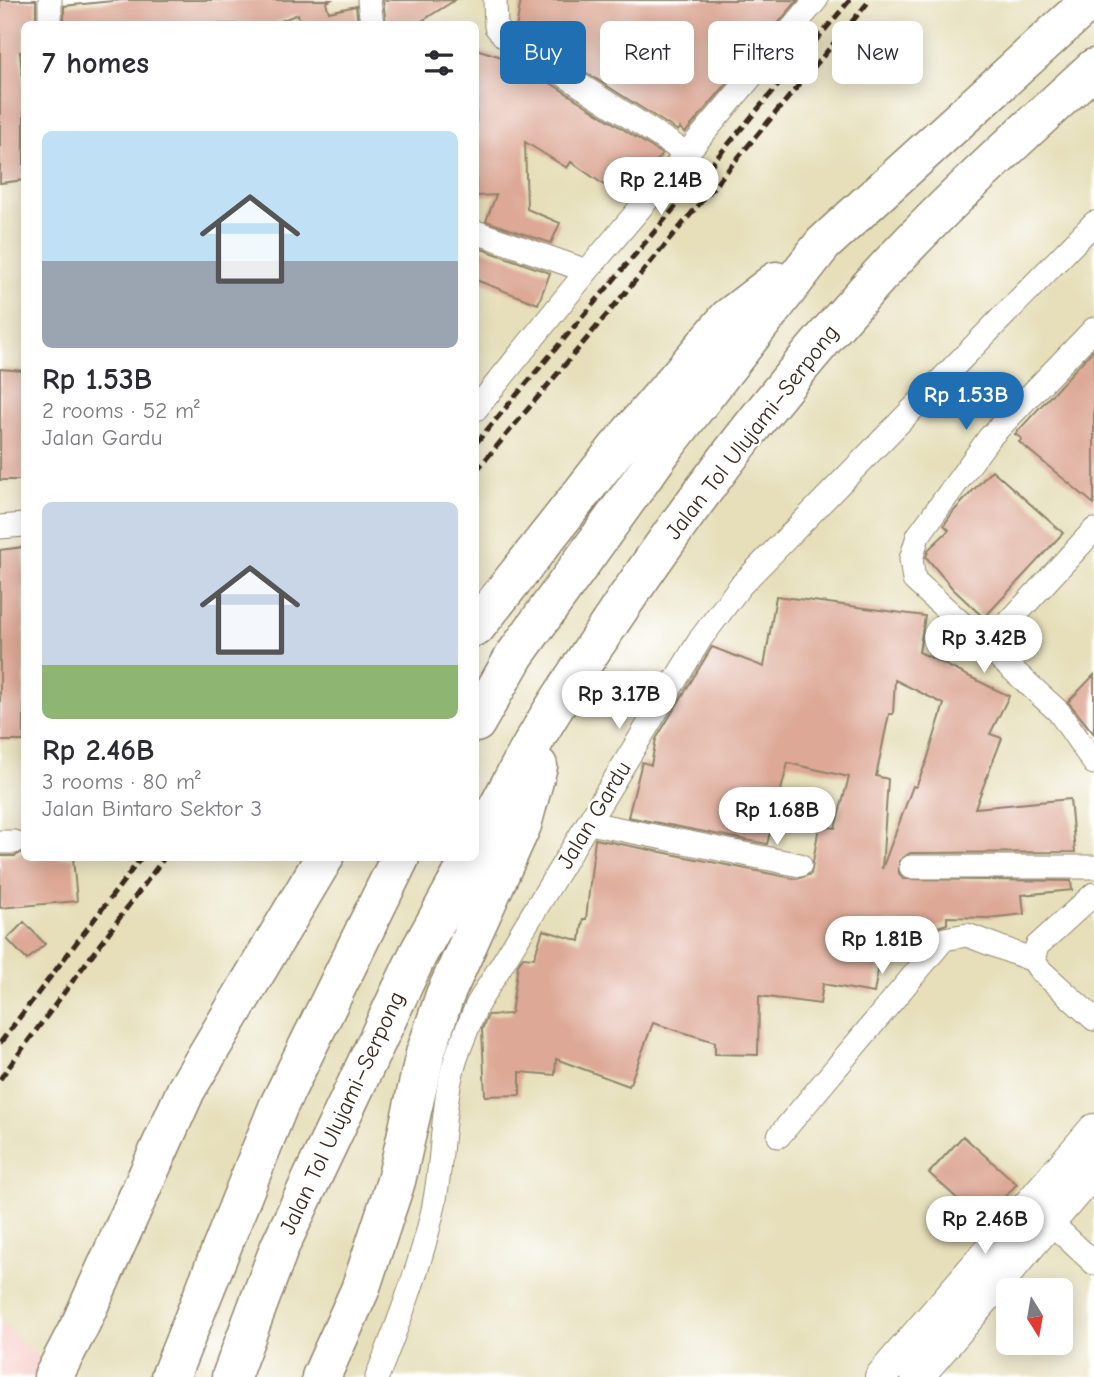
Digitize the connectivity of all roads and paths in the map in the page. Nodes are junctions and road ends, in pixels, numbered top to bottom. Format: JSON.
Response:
{"nodes":[{"id":1,"x":50,"y":0,"type":"edge"},
{"id":2,"x":369,"y":0,"type":"edge"},
{"id":3,"x":495,"y":0,"type":"edge"},
{"id":4,"x":816,"y":0,"type":"edge"},
{"id":5,"x":1091,"y":0,"type":"edge"},
{"id":6,"x":50,"y":21,"type":"edge"},
{"id":7,"x":372,"y":21,"type":"edge"},
{"id":8,"x":1094,"y":68,"type":"edge"},
{"id":9,"x":686,"y":153,"type":"junction"},
{"id":10,"x":1094,"y":223,"type":"edge"},
{"id":11,"x":479,"y":233,"type":"edge"},
{"id":12,"x":823,"y":244,"type":"junction"},
{"id":13,"x":587,"y":271,"type":"junction"},
{"id":14,"x":1094,"y":329,"type":"edge"},
{"id":15,"x":484,"y":388,"type":"edge"},
{"id":16,"x":21,"y":525,"type":"edge"},
{"id":17,"x":0,"y":527,"type":"edge"},
{"id":18,"x":1094,"y":530,"type":"edge"},
{"id":19,"x":479,"y":623,"type":"edge"},
{"id":20,"x":986,"y":647,"type":"junction"},
{"id":21,"x":554,"y":707,"type":"junction"},
{"id":22,"x":479,"y":718,"type":"edge"},
{"id":23,"x":1094,"y":763,"type":"edge"},
{"id":24,"x":589,"y":823,"type":"junction"},
{"id":25,"x":479,"y":843,"type":"edge"},
{"id":26,"x":322,"y":861,"type":"edge"},
{"id":27,"x":399,"y":861,"type":"edge"},
{"id":28,"x":469,"y":861,"type":"edge"},
{"id":29,"x":800,"y":865,"type":"dead end"},
{"id":30,"x":911,"y":867,"type":"dead end"},
{"id":31,"x":1094,"y":867,"type":"edge"},
{"id":32,"x":1094,"y":894,"type":"edge"},
{"id":33,"x":1033,"y":960,"type":"junction"},
{"id":34,"x":1094,"y":1019,"type":"edge"},
{"id":35,"x":1094,"y":1130,"type":"edge"},
{"id":36,"x":779,"y":1136,"type":"dead end"},
{"id":37,"x":1094,"y":1170,"type":"edge"},
{"id":38,"x":1049,"y":1221,"type":"junction"},
{"id":39,"x":1094,"y":1263,"type":"edge"},
{"id":40,"x":53,"y":1377,"type":"edge"},
{"id":41,"x":170,"y":1377,"type":"edge"},
{"id":42,"x":232,"y":1377,"type":"edge"},
{"id":43,"x":321,"y":1377,"type":"edge"},
{"id":44,"x":377,"y":1377,"type":"edge"},
{"id":45,"x":881,"y":1377,"type":"edge"},
{"id":46,"x":917,"y":1377,"type":"edge"}],
"edges":[{"from":1,"to":6,"type":"street"},
{"from":2,"to":7,"type":"street"},
{"from":3,"to":9,"type":"street"},
{"from":4,"to":9,"type":"street"},
{"from":5,"to":12,"type":"highway"},
{"from":8,"to":21,"type":"highway","name":"Jalan Tol Ulujami–Serpong"},
{"from":9,"to":13,"type":"street"},
{"from":10,"to":24,"type":"street","name":"Jalan Gardu"},
{"from":11,"to":13,"type":"street"},
{"from":12,"to":19,"type":"highway"},
{"from":12,"to":22,"type":"highway"},
{"from":13,"to":15,"type":"street"},
{"from":14,"to":20,"type":"street"},
{"from":16,"to":17,"type":"street"},
{"from":18,"to":20,"type":"street"},
{"from":20,"to":23,"type":"street"},
{"from":21,"to":25,"type":"highway","name":"Jalan Tol Ulujami–Serpong"},
{"from":21,"to":43,"type":"highway"},
{"from":24,"to":29,"type":"street"},
{"from":24,"to":44,"type":"street","name":"Jalan Gardu"},
{"from":26,"to":40,"type":"highway"},
{"from":27,"to":41,"type":"highway"},
{"from":28,"to":42,"type":"highway","name":"Jalan Tol Ulujami–Serpong"},
{"from":30,"to":31,"type":"street"},
{"from":32,"to":33,"type":"street"},
{"from":33,"to":34,"type":"street"},
{"from":33,"to":36,"type":"street"},
{"from":35,"to":45,"type":"main road"},
{"from":37,"to":38,"type":"main road"},
{"from":38,"to":39,"type":"street"},
{"from":38,"to":46,"type":"main road"}]}
